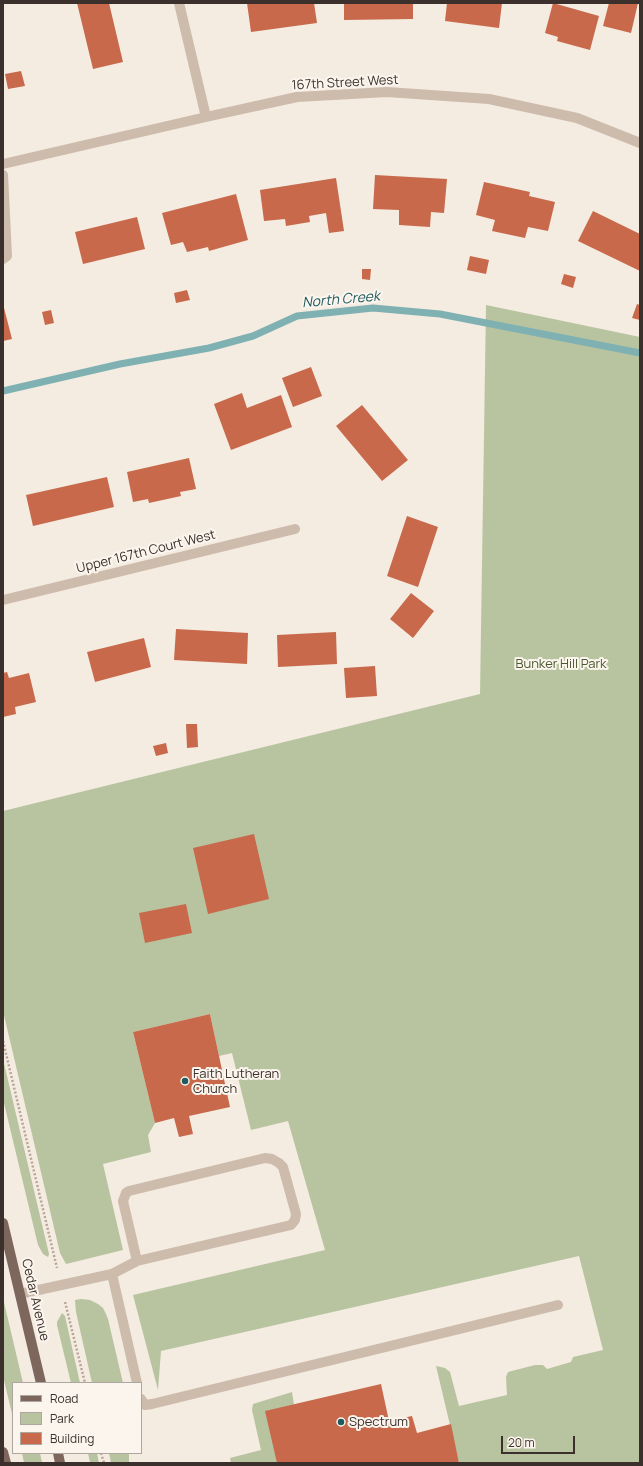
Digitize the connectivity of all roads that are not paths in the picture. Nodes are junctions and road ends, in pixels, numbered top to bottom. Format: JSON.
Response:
{"nodes":[{"id":1,"x":179,"y":3,"type":"edge"},
{"id":2,"x":206,"y":117,"type":"junction"},
{"id":3,"x":640,"y":143,"type":"edge"},
{"id":4,"x":3,"y":164,"type":"edge"},
{"id":5,"x":3,"y":175,"type":"edge"},
{"id":6,"x":3,"y":259,"type":"edge"},
{"id":7,"x":295,"y":528,"type":"dead end"},
{"id":8,"x":3,"y":600,"type":"edge"},
{"id":9,"x":3,"y":1223,"type":"edge"},
{"id":10,"x":137,"y":1261,"type":"junction"},
{"id":11,"x":112,"y":1274,"type":"junction"},
{"id":12,"x":20,"y":1294,"type":"junction"},
{"id":13,"x":558,"y":1305,"type":"dead end"},
{"id":14,"x":41,"y":1382,"type":"edge"},
{"id":15,"x":137,"y":1382,"type":"edge"},
{"id":16,"x":142,"y":1400,"type":"edge"},
{"id":17,"x":3,"y":1452,"type":"edge"},
{"id":18,"x":6,"y":1463,"type":"edge"}],
"edges":[{"from":1,"to":2,"type":"street"},
{"from":2,"to":3,"type":"street","name":"167th Street West"},
{"from":2,"to":4,"type":"street","name":"167th Street West"},
{"from":5,"to":6,"type":"street"},
{"from":7,"to":8,"type":"street","name":"Upper 167th Court West"},
{"from":9,"to":12,"type":"main road","name":"Cedar Avenue"},
{"from":10,"to":10,"type":"street"},
{"from":10,"to":11,"type":"street"},
{"from":11,"to":12,"type":"street"},
{"from":11,"to":15,"type":"street"},
{"from":12,"to":14,"type":"main road","name":"Cedar Avenue"},
{"from":13,"to":16,"type":"street"},
{"from":17,"to":18,"type":"main road"}]}
